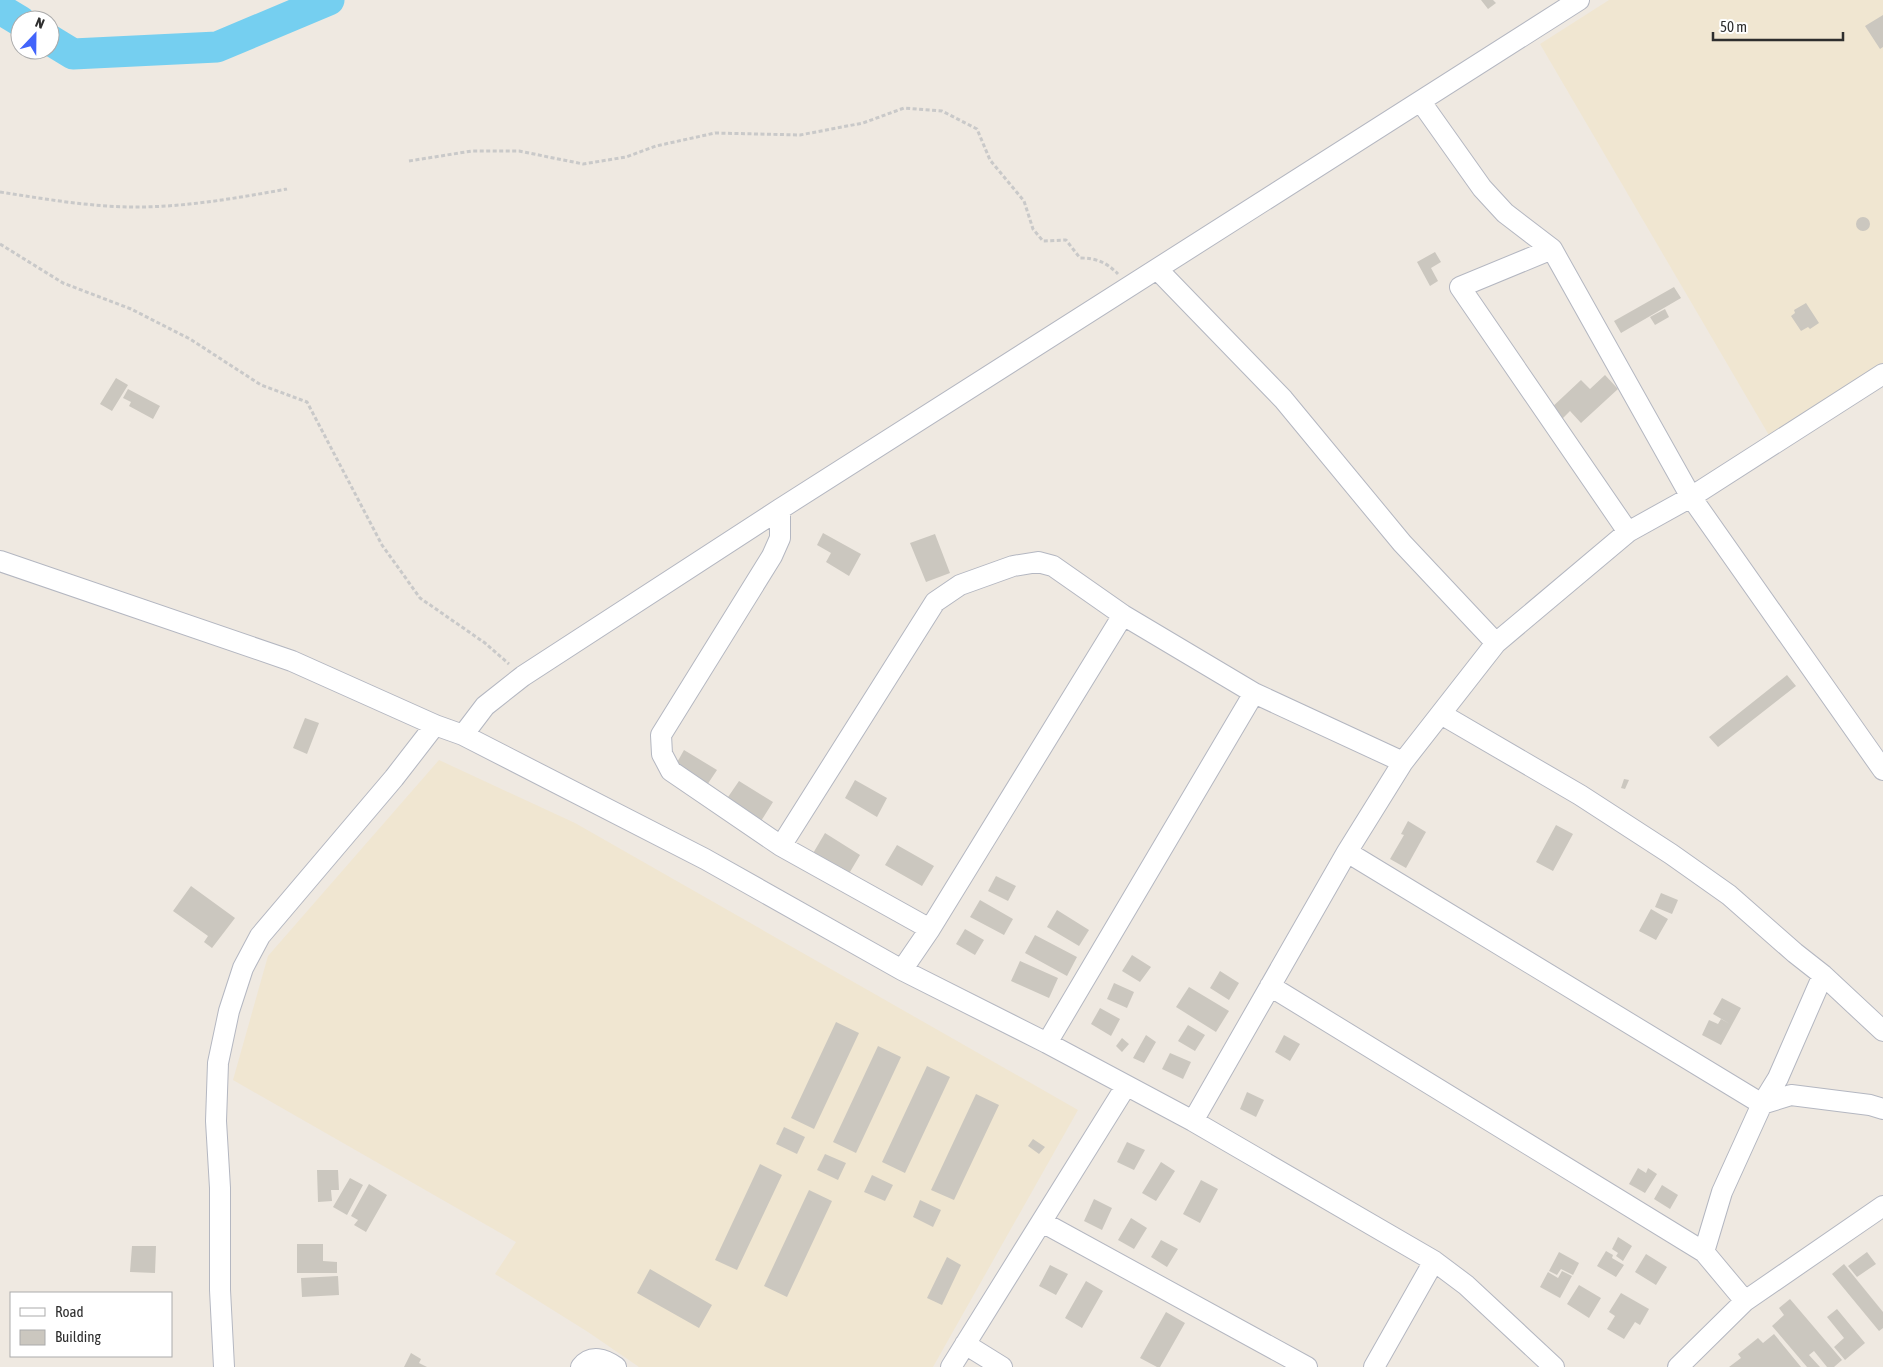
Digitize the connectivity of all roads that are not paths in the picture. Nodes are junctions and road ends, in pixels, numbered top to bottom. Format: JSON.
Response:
{"nodes":[{"id":1,"x":1579,"y":0,"type":"edge"},
{"id":2,"x":1420,"y":102,"type":"junction"},
{"id":3,"x":1552,"y":249,"type":"junction"},
{"id":4,"x":1158,"y":270,"type":"junction"},
{"id":5,"x":1883,"y":374,"type":"edge"},
{"id":6,"x":1691,"y":497,"type":"junction"},
{"id":7,"x":780,"y":509,"type":"junction"},
{"id":8,"x":1628,"y":532,"type":"junction"},
{"id":9,"x":0,"y":561,"type":"edge"},
{"id":10,"x":1122,"y":615,"type":"junction"},
{"id":11,"x":1496,"y":643,"type":"junction"},
{"id":12,"x":1254,"y":693,"type":"junction"},
{"id":13,"x":1441,"y":714,"type":"junction"},
{"id":14,"x":435,"y":725,"type":"junction"},
{"id":15,"x":463,"y":735,"type":"junction"},
{"id":16,"x":1403,"y":762,"type":"junction"},
{"id":17,"x":1883,"y":770,"type":"edge"},
{"id":18,"x":781,"y":846,"type":"junction"},
{"id":19,"x":1347,"y":852,"type":"junction"},
{"id":20,"x":930,"y":929,"type":"junction"},
{"id":21,"x":902,"y":970,"type":"junction"},
{"id":22,"x":1823,"y":975,"type":"junction"},
{"id":23,"x":1270,"y":986,"type":"junction"},
{"id":24,"x":1883,"y":1032,"type":"edge"},
{"id":25,"x":1048,"y":1043,"type":"junction"},
{"id":26,"x":1126,"y":1086,"type":"junction"},
{"id":27,"x":1762,"y":1104,"type":"junction"},
{"id":28,"x":1883,"y":1110,"type":"edge"},
{"id":29,"x":1193,"y":1121,"type":"junction"},
{"id":30,"x":1883,"y":1206,"type":"edge"},
{"id":31,"x":1042,"y":1222,"type":"junction"},
{"id":32,"x":1704,"y":1252,"type":"junction"},
{"id":33,"x":1434,"y":1261,"type":"junction"},
{"id":34,"x":1745,"y":1301,"type":"junction"},
{"id":35,"x":965,"y":1344,"type":"junction"},
{"id":36,"x":224,"y":1367,"type":"edge"},
{"id":37,"x":581,"y":1367,"type":"edge"},
{"id":38,"x":616,"y":1367,"type":"edge"},
{"id":39,"x":952,"y":1367,"type":"edge"},
{"id":40,"x":1002,"y":1367,"type":"edge"},
{"id":41,"x":1307,"y":1367,"type":"edge"},
{"id":42,"x":1374,"y":1367,"type":"edge"},
{"id":43,"x":1554,"y":1367,"type":"edge"},
{"id":44,"x":1678,"y":1367,"type":"edge"}],
"edges":[{"from":1,"to":2,"type":"street"},
{"from":2,"to":3,"type":"street"},
{"from":2,"to":4,"type":"street"},
{"from":3,"to":6,"type":"street"},
{"from":3,"to":8,"type":"street"},
{"from":4,"to":7,"type":"street"},
{"from":4,"to":11,"type":"street"},
{"from":5,"to":6,"type":"street"},
{"from":6,"to":8,"type":"street"},
{"from":6,"to":17,"type":"street"},
{"from":7,"to":15,"type":"street"},
{"from":7,"to":18,"type":"street"},
{"from":8,"to":11,"type":"street"},
{"from":9,"to":14,"type":"street"},
{"from":10,"to":12,"type":"street"},
{"from":10,"to":18,"type":"street"},
{"from":10,"to":20,"type":"street"},
{"from":11,"to":13,"type":"street"},
{"from":12,"to":16,"type":"street"},
{"from":12,"to":25,"type":"street"},
{"from":13,"to":16,"type":"street"},
{"from":13,"to":22,"type":"street"},
{"from":14,"to":15,"type":"street"},
{"from":14,"to":36,"type":"street"},
{"from":15,"to":21,"type":"street"},
{"from":16,"to":19,"type":"street"},
{"from":18,"to":20,"type":"street"},
{"from":19,"to":23,"type":"street"},
{"from":19,"to":27,"type":"street"},
{"from":20,"to":21,"type":"street"},
{"from":21,"to":25,"type":"street"},
{"from":22,"to":24,"type":"street"},
{"from":22,"to":27,"type":"street"},
{"from":23,"to":29,"type":"street"},
{"from":23,"to":32,"type":"street"},
{"from":25,"to":26,"type":"street"},
{"from":26,"to":29,"type":"street"},
{"from":26,"to":31,"type":"street"},
{"from":27,"to":28,"type":"street"},
{"from":27,"to":32,"type":"street"},
{"from":29,"to":33,"type":"street"},
{"from":30,"to":34,"type":"street"},
{"from":31,"to":35,"type":"street"},
{"from":31,"to":41,"type":"street"},
{"from":32,"to":34,"type":"street"},
{"from":33,"to":42,"type":"street"},
{"from":33,"to":43,"type":"street"},
{"from":34,"to":44,"type":"street"},
{"from":35,"to":39,"type":"street"},
{"from":35,"to":40,"type":"street"},
{"from":37,"to":38,"type":"street"}]}
